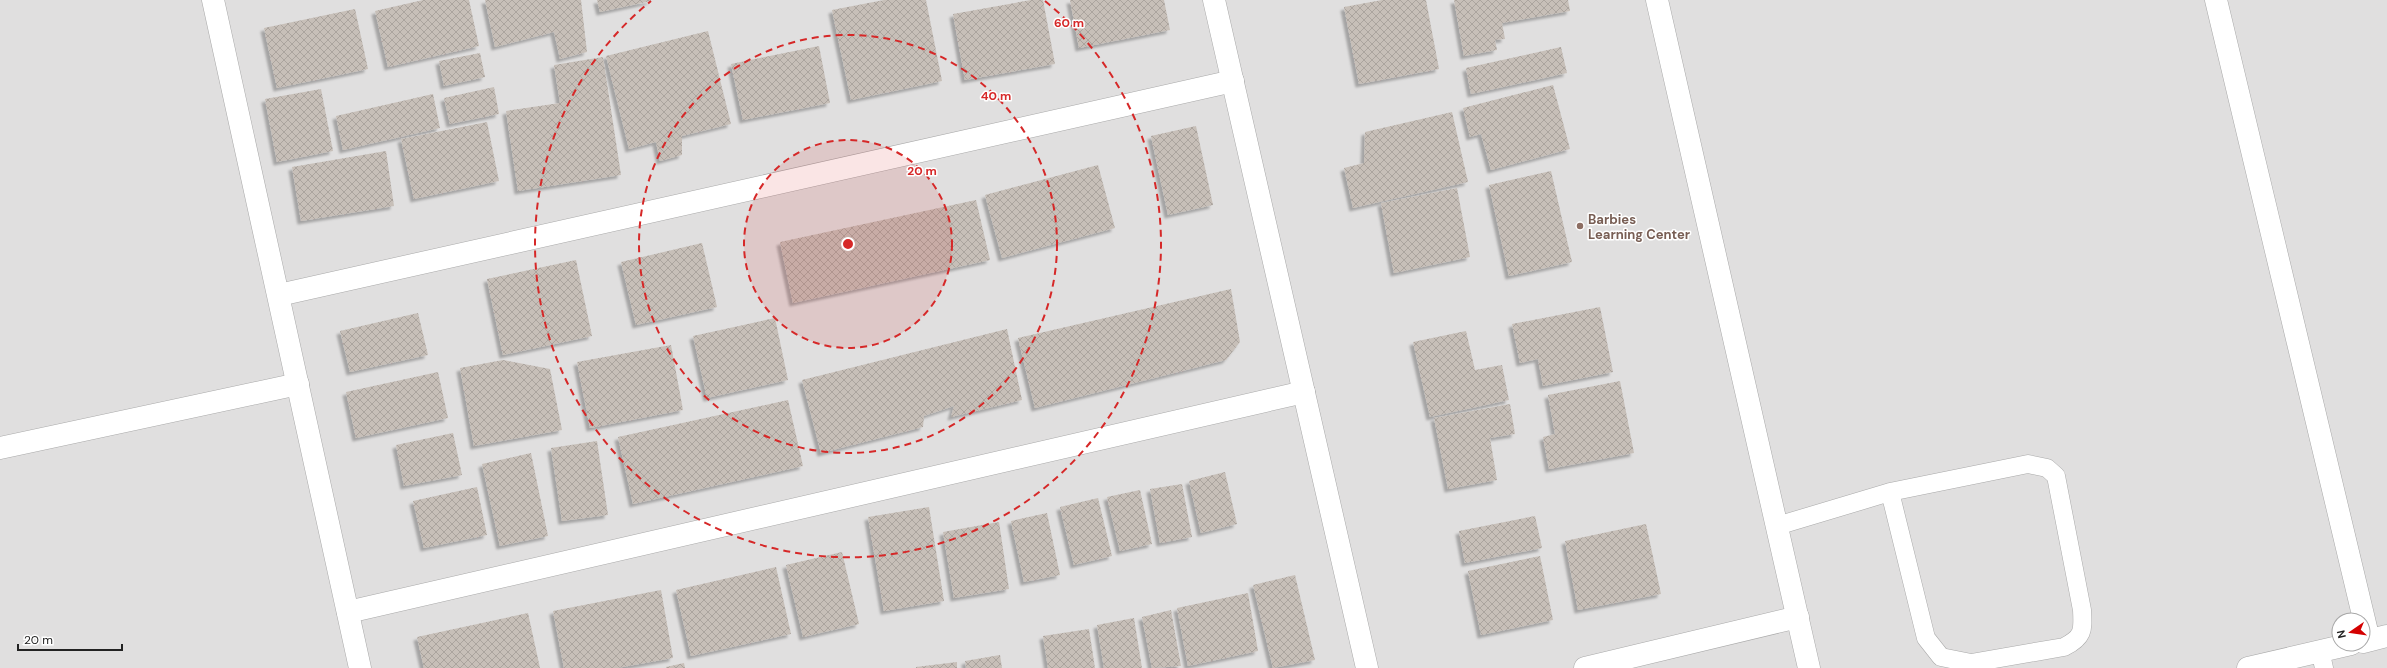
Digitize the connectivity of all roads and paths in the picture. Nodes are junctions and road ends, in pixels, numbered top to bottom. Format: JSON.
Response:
{"nodes":[{"id":1,"x":213,"y":0,"type":"edge"},
{"id":2,"x":1214,"y":0,"type":"edge"},
{"id":3,"x":1657,"y":0,"type":"edge"},
{"id":4,"x":2216,"y":0,"type":"edge"},
{"id":5,"x":1233,"y":81,"type":"junction"},
{"id":6,"x":279,"y":295,"type":"junction"},
{"id":7,"x":298,"y":384,"type":"junction"},
{"id":8,"x":1304,"y":392,"type":"junction"},
{"id":9,"x":0,"y":448,"type":"edge"},
{"id":10,"x":1890,"y":492,"type":"junction"},
{"id":11,"x":1777,"y":526,"type":"junction"},
{"id":12,"x":348,"y":612,"type":"junction"},
{"id":13,"x":2360,"y":612,"type":"edge"},
{"id":14,"x":1798,"y":617,"type":"junction"},
{"id":15,"x":2339,"y":652,"type":"edge"},
{"id":16,"x":2322,"y":659,"type":"edge"},
{"id":17,"x":360,"y":668,"type":"edge"},
{"id":18,"x":1367,"y":668,"type":"edge"},
{"id":19,"x":1585,"y":668,"type":"edge"},
{"id":20,"x":1809,"y":668,"type":"edge"},
{"id":21,"x":2248,"y":668,"type":"edge"}],
"edges":[{"from":1,"to":6,"type":"street"},
{"from":2,"to":5,"type":"street"},
{"from":3,"to":11,"type":"street"},
{"from":4,"to":13,"type":"street"},
{"from":5,"to":6,"type":"street"},
{"from":5,"to":8,"type":"street"},
{"from":6,"to":7,"type":"street"},
{"from":7,"to":9,"type":"street"},
{"from":7,"to":12,"type":"street"},
{"from":8,"to":12,"type":"street"},
{"from":8,"to":18,"type":"street"},
{"from":10,"to":10,"type":"lane"},
{"from":10,"to":11,"type":"lane"},
{"from":11,"to":14,"type":"street"},
{"from":12,"to":17,"type":"street"},
{"from":14,"to":19,"type":"street"},
{"from":14,"to":20,"type":"street"},
{"from":15,"to":16,"type":"street"},
{"from":16,"to":21,"type":"street"}]}
